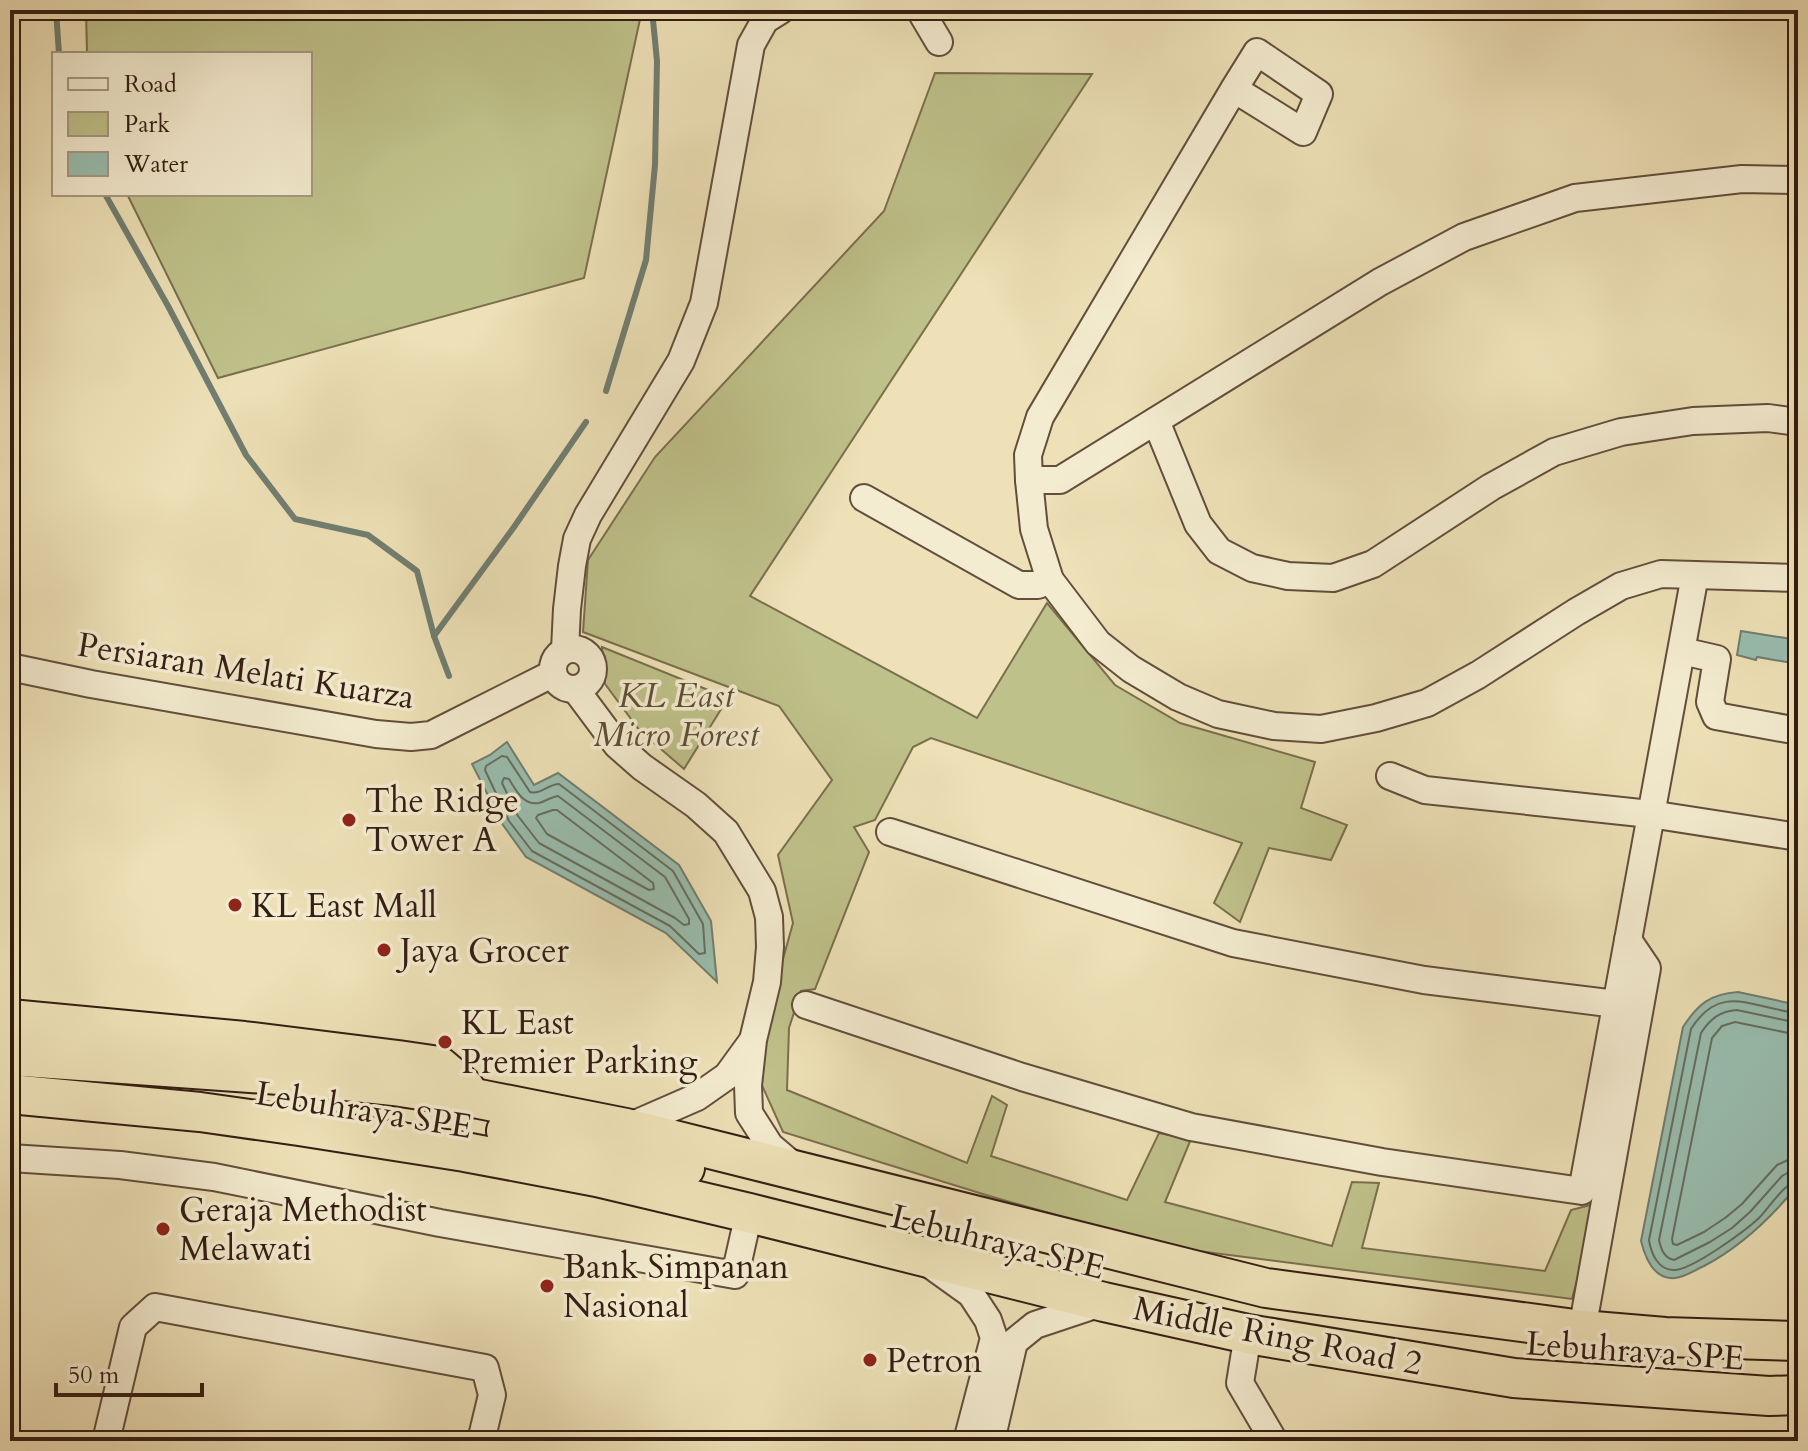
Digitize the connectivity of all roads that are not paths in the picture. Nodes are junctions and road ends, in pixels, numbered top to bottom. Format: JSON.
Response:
{"nodes":[{"id":1,"x":781,"y":10,"type":"edge"},
{"id":2,"x":920,"y":10,"type":"edge"},
{"id":3,"x":939,"y":42,"type":"dead end"},
{"id":4,"x":1234,"y":89,"type":"dead end"},
{"id":5,"x":1798,"y":180,"type":"edge"},
{"id":6,"x":1156,"y":421,"type":"junction"},
{"id":7,"x":1798,"y":422,"type":"edge"},
{"id":8,"x":1029,"y":480,"type":"junction"},
{"id":9,"x":864,"y":498,"type":"dead end"},
{"id":10,"x":1695,"y":575,"type":"junction"},
{"id":11,"x":1798,"y":578,"type":"edge"},
{"id":12,"x":1050,"y":580,"type":"junction"},
{"id":13,"x":565,"y":650,"type":"junction"},
{"id":14,"x":1682,"y":651,"type":"junction"},
{"id":15,"x":10,"y":667,"type":"edge"},
{"id":16,"x":552,"y":674,"type":"junction"},
{"id":17,"x":576,"y":690,"type":"junction"},
{"id":18,"x":1798,"y":731,"type":"edge"},
{"id":19,"x":1390,"y":776,"type":"dead end"},
{"id":20,"x":1650,"y":814,"type":"junction"},
{"id":21,"x":890,"y":832,"type":"dead end"},
{"id":22,"x":1798,"y":837,"type":"edge"},
{"id":23,"x":1628,"y":940,"type":"junction"},
{"id":24,"x":1616,"y":1004,"type":"junction"},
{"id":25,"x":806,"y":1005,"type":"dead end"},
{"id":26,"x":10,"y":1019,"type":"edge"},
{"id":27,"x":753,"y":1040,"type":"junction"},
{"id":28,"x":10,"y":1056,"type":"edge"},
{"id":29,"x":209,"y":1070,"type":"junction"},
{"id":30,"x":10,"y":1094,"type":"edge"},
{"id":31,"x":479,"y":1099,"type":"junction"},
{"id":32,"x":626,"y":1128,"type":"junction"},
{"id":33,"x":10,"y":1158,"type":"edge"},
{"id":34,"x":802,"y":1173,"type":"junction"},
{"id":35,"x":749,"y":1213,"type":"junction"},
{"id":36,"x":916,"y":1254,"type":"junction"},
{"id":37,"x":1104,"y":1302,"type":"junction"},
{"id":38,"x":1582,"y":1330,"type":"junction"},
{"id":39,"x":1248,"y":1334,"type":"junction"},
{"id":40,"x":1798,"y":1341,"type":"edge"},
{"id":41,"x":1798,"y":1360,"type":"edge"},
{"id":42,"x":1798,"y":1395,"type":"edge"},
{"id":43,"x":106,"y":1441,"type":"edge"},
{"id":44,"x":481,"y":1441,"type":"edge"},
{"id":45,"x":967,"y":1441,"type":"edge"},
{"id":46,"x":991,"y":1441,"type":"edge"},
{"id":47,"x":1274,"y":1441,"type":"edge"}],
"edges":[{"from":1,"to":13,"type":"street"},
{"from":2,"to":3,"type":"street"},
{"from":4,"to":8,"type":"street"},
{"from":5,"to":6,"type":"street"},
{"from":6,"to":7,"type":"street"},
{"from":6,"to":8,"type":"street"},
{"from":8,"to":12,"type":"street"},
{"from":9,"to":12,"type":"street"},
{"from":10,"to":11,"type":"street"},
{"from":10,"to":12,"type":"street"},
{"from":10,"to":14,"type":"street"},
{"from":13,"to":16,"type":"street"},
{"from":13,"to":17,"type":"street"},
{"from":14,"to":18,"type":"street"},
{"from":14,"to":20,"type":"street"},
{"from":15,"to":16,"type":"street","name":"Persiaran Melati Kuarza"},
{"from":16,"to":17,"type":"street"},
{"from":17,"to":27,"type":"street"},
{"from":19,"to":20,"type":"street"},
{"from":20,"to":22,"type":"street"},
{"from":20,"to":23,"type":"street"},
{"from":21,"to":24,"type":"street"},
{"from":23,"to":24,"type":"street"},
{"from":23,"to":38,"type":"street"},
{"from":24,"to":25,"type":"street"},
{"from":26,"to":31,"type":"highway"},
{"from":27,"to":32,"type":"street"},
{"from":27,"to":34,"type":"street"},
{"from":28,"to":29,"type":"highway","name":"Middle Ring Road 2"},
{"from":29,"to":31,"type":"highway","name":"Middle Ring Road 2"},
{"from":29,"to":41,"type":"highway","name":"Lebuhraya SPE"},
{"from":30,"to":35,"type":"highway","name":"Middle Ring Road 2"},
{"from":31,"to":32,"type":"highway","name":"Middle Ring Road 2"},
{"from":32,"to":34,"type":"highway","name":"Middle Ring Road 2"},
{"from":33,"to":35,"type":"street"},
{"from":34,"to":38,"type":"highway","name":"Middle Ring Road 2"},
{"from":35,"to":36,"type":"highway","name":"Middle Ring Road 2"},
{"from":36,"to":37,"type":"highway","name":"Middle Ring Road 2"},
{"from":36,"to":45,"type":"street"},
{"from":37,"to":39,"type":"highway","name":"Middle Ring Road 2"},
{"from":37,"to":46,"type":"street"},
{"from":38,"to":40,"type":"highway","name":"Middle Ring Road 2"},
{"from":39,"to":42,"type":"highway","name":"Middle Ring Road 2"},
{"from":39,"to":47,"type":"street"},
{"from":43,"to":44,"type":"street"}]}
